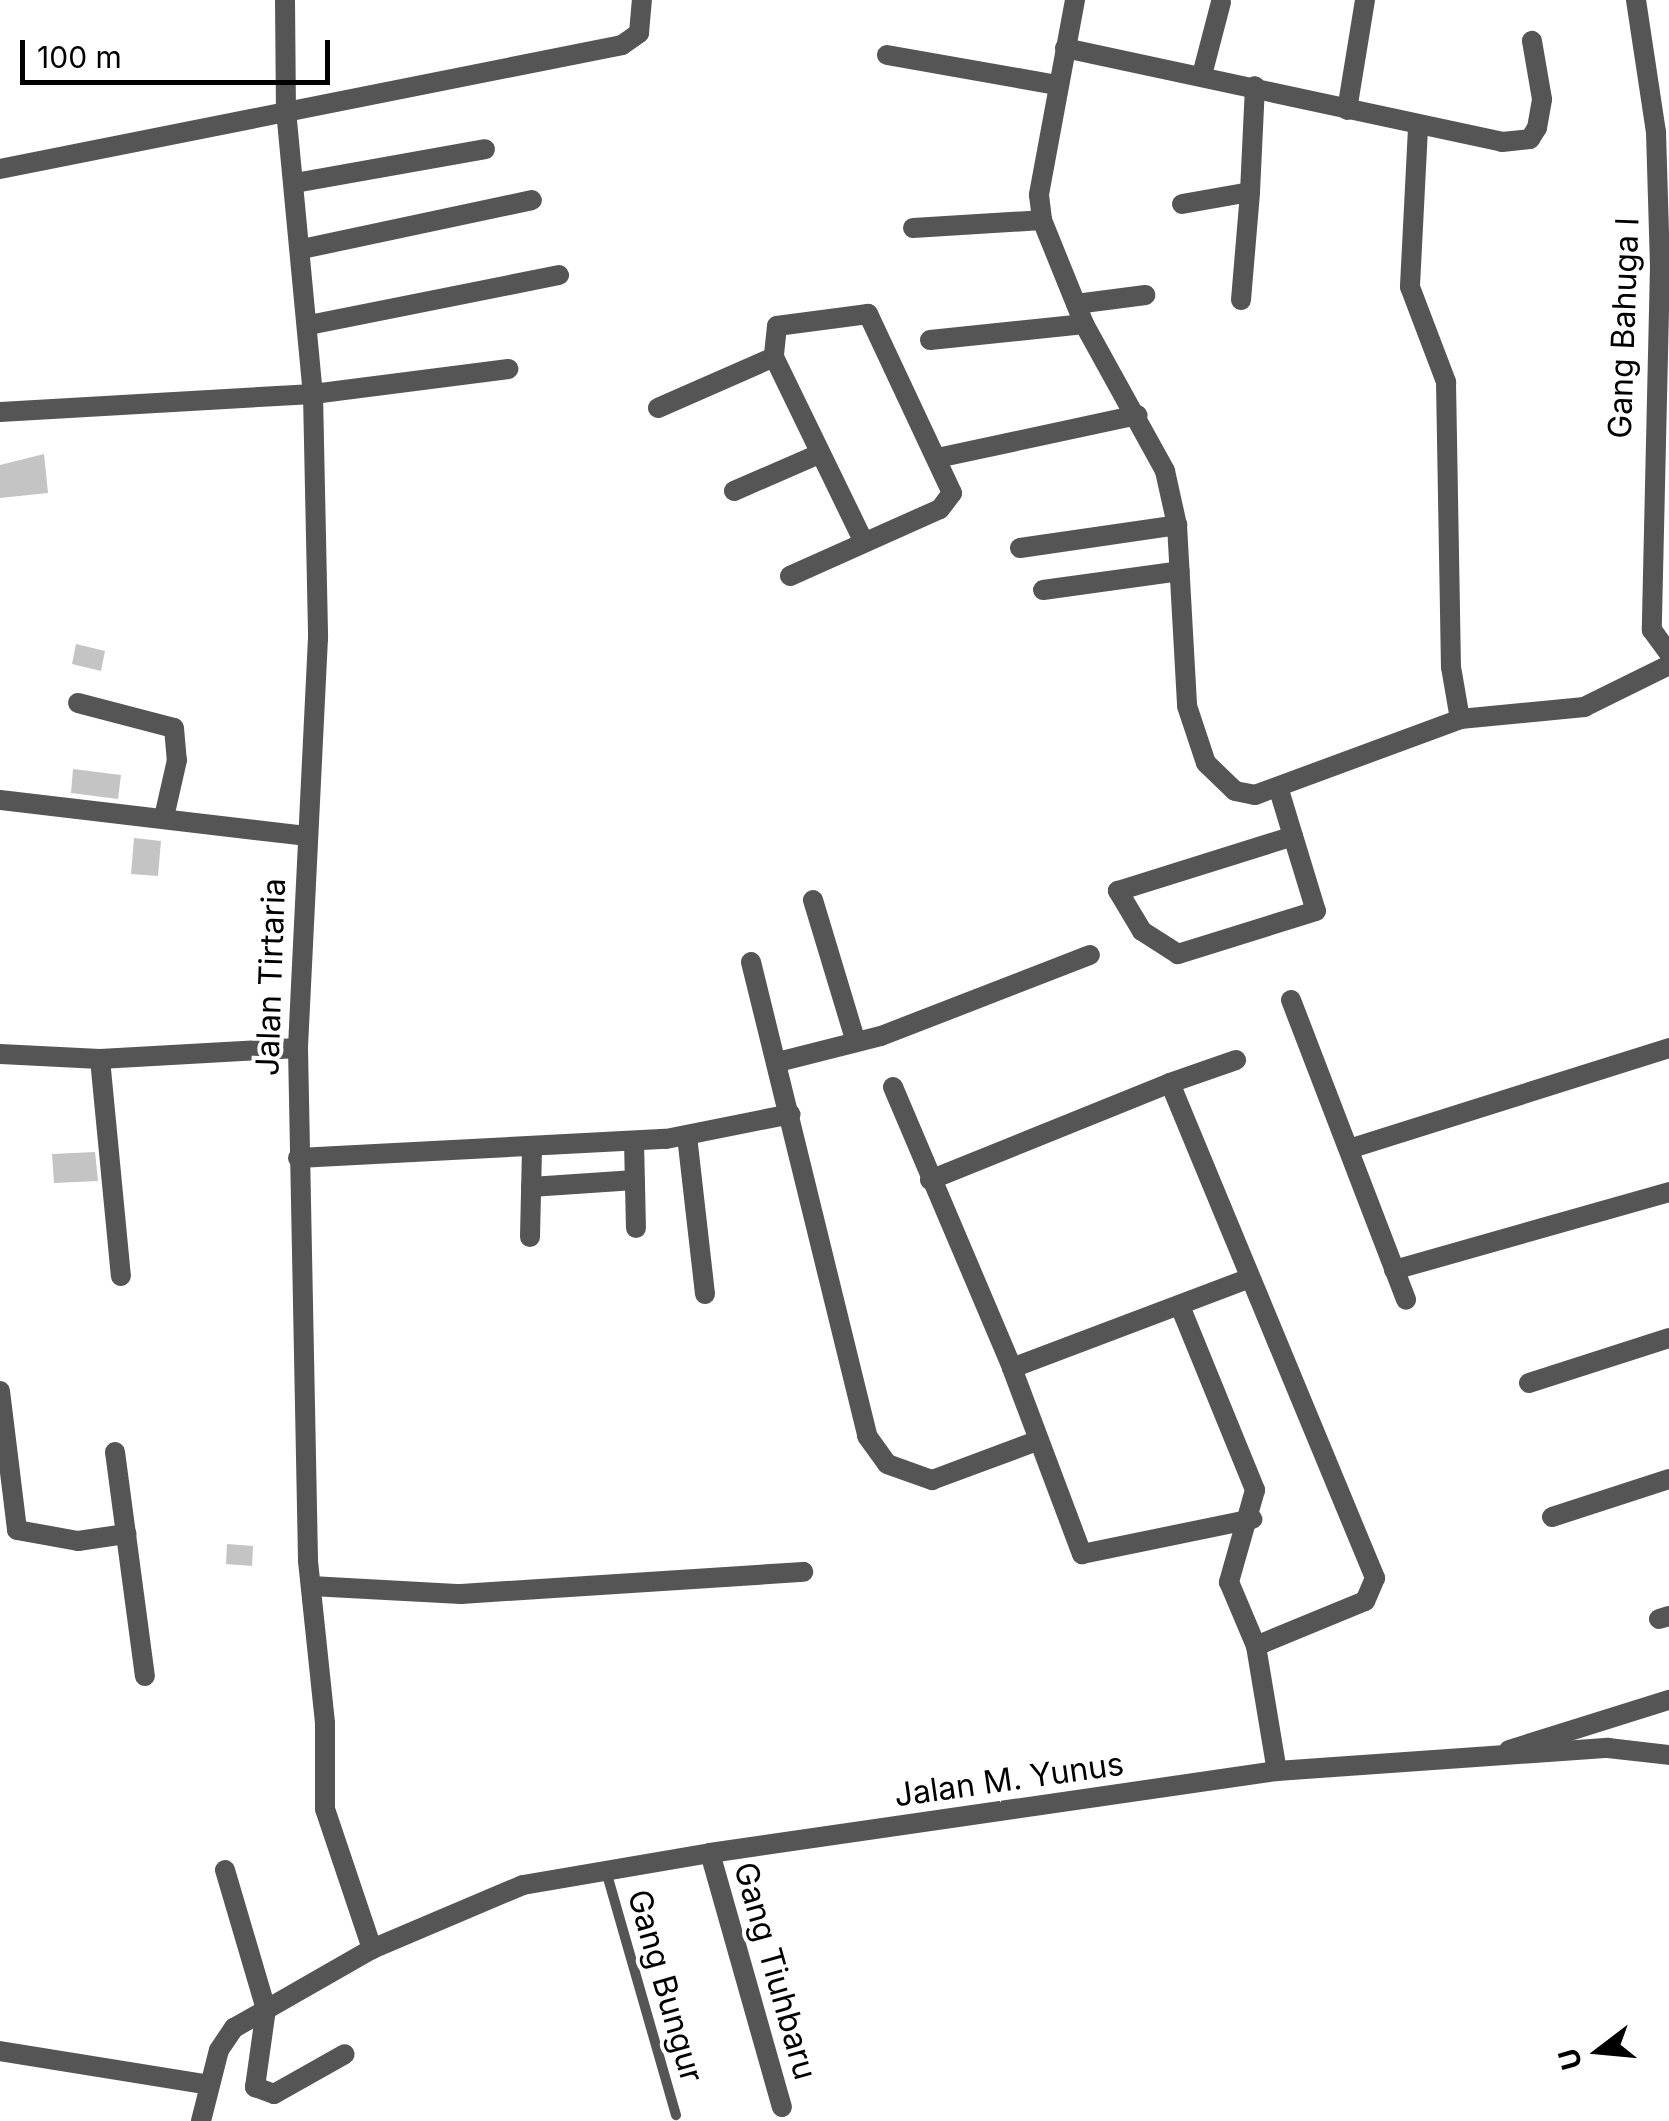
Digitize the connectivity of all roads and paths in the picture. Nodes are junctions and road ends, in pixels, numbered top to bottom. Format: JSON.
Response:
{"nodes":[{"id":1,"x":285,"y":0,"type":"edge"},
{"id":2,"x":642,"y":0,"type":"edge"},
{"id":3,"x":1074,"y":0,"type":"edge"},
{"id":4,"x":1365,"y":0,"type":"edge"},
{"id":5,"x":1636,"y":0,"type":"edge"},
{"id":6,"x":1221,"y":2,"type":"edge"},
{"id":7,"x":1532,"y":41,"type":"dead end"},
{"id":8,"x":1066,"y":48,"type":"junction"},
{"id":9,"x":887,"y":56,"type":"dead end"},
{"id":10,"x":1202,"y":75,"type":"junction"},
{"id":11,"x":1057,"y":85,"type":"junction"},
{"id":12,"x":1255,"y":86,"type":"junction"},
{"id":13,"x":286,"y":110,"type":"junction"},
{"id":14,"x":1347,"y":110,"type":"junction"},
{"id":15,"x":1418,"y":128,"type":"junction"},
{"id":16,"x":486,"y":148,"type":"dead end"},
{"id":17,"x":0,"y":169,"type":"edge"},
{"id":18,"x":295,"y":183,"type":"junction"},
{"id":19,"x":1250,"y":192,"type":"junction"},
{"id":20,"x":532,"y":200,"type":"dead end"},
{"id":21,"x":1182,"y":204,"type":"dead end"},
{"id":22,"x":1042,"y":220,"type":"junction"},
{"id":23,"x":913,"y":228,"type":"dead end"},
{"id":24,"x":302,"y":248,"type":"junction"},
{"id":25,"x":1664,"y":267,"type":"edge"},
{"id":26,"x":560,"y":275,"type":"dead end"},
{"id":27,"x":1145,"y":295,"type":"dead end"},
{"id":28,"x":1241,"y":300,"type":"dead end"},
{"id":29,"x":1080,"y":314,"type":"junction"},
{"id":30,"x":309,"y":325,"type":"junction"},
{"id":31,"x":930,"y":340,"type":"dead end"},
{"id":32,"x":774,"y":358,"type":"junction"},
{"id":33,"x":508,"y":369,"type":"dead end"},
{"id":34,"x":1661,"y":369,"type":"edge"},
{"id":35,"x":314,"y":394,"type":"junction"},
{"id":36,"x":658,"y":408,"type":"dead end"},
{"id":37,"x":0,"y":412,"type":"edge"},
{"id":38,"x":1138,"y":416,"type":"junction"},
{"id":39,"x":819,"y":454,"type":"junction"},
{"id":40,"x":942,"y":458,"type":"junction"},
{"id":41,"x":734,"y":491,"type":"dead end"},
{"id":42,"x":1177,"y":525,"type":"junction"},
{"id":43,"x":864,"y":542,"type":"junction"},
{"id":44,"x":1020,"y":548,"type":"dead end"},
{"id":45,"x":1180,"y":571,"type":"junction"},
{"id":46,"x":790,"y":576,"type":"dead end"},
{"id":47,"x":1043,"y":590,"type":"dead end"},
{"id":48,"x":1669,"y":653,"type":"edge"},
{"id":49,"x":1669,"y":665,"type":"edge"},
{"id":50,"x":78,"y":702,"type":"dead end"},
{"id":51,"x":1460,"y":720,"type":"junction"},
{"id":52,"x":1279,"y":790,"type":"junction"},
{"id":53,"x":0,"y":800,"type":"edge"},
{"id":54,"x":164,"y":817,"type":"junction"},
{"id":55,"x":306,"y":836,"type":"junction"},
{"id":56,"x":1293,"y":836,"type":"junction"},
{"id":57,"x":813,"y":900,"type":"dead end"},
{"id":58,"x":1090,"y":955,"type":"dead end"},
{"id":59,"x":750,"y":962,"type":"dead end"},
{"id":60,"x":1290,"y":1000,"type":"dead end"},
{"id":61,"x":856,"y":1042,"type":"junction"},
{"id":62,"x":298,"y":1048,"type":"junction"},
{"id":63,"x":1669,"y":1048,"type":"edge"},
{"id":64,"x":0,"y":1054,"type":"edge"},
{"id":65,"x":100,"y":1059,"type":"junction"},
{"id":66,"x":1236,"y":1060,"type":"dead end"},
{"id":67,"x":778,"y":1062,"type":"junction"},
{"id":68,"x":1170,"y":1083,"type":"junction"},
{"id":69,"x":893,"y":1087,"type":"dead end"},
{"id":70,"x":791,"y":1114,"type":"junction"},
{"id":71,"x":688,"y":1136,"type":"junction"},
{"id":72,"x":634,"y":1141,"type":"junction"},
{"id":73,"x":532,"y":1146,"type":"junction"},
{"id":74,"x":1349,"y":1150,"type":"junction"},
{"id":75,"x":298,"y":1158,"type":"junction"},
{"id":76,"x":635,"y":1180,"type":"junction"},
{"id":77,"x":930,"y":1180,"type":"junction"},
{"id":78,"x":531,"y":1187,"type":"junction"},
{"id":79,"x":1669,"y":1192,"type":"edge"},
{"id":80,"x":636,"y":1228,"type":"dead end"},
{"id":81,"x":530,"y":1237,"type":"dead end"},
{"id":82,"x":1394,"y":1270,"type":"junction"},
{"id":83,"x":120,"y":1276,"type":"dead end"},
{"id":84,"x":1250,"y":1278,"type":"junction"},
{"id":85,"x":705,"y":1294,"type":"dead end"},
{"id":86,"x":1406,"y":1300,"type":"dead end"},
{"id":87,"x":1180,"y":1306,"type":"junction"},
{"id":88,"x":1669,"y":1338,"type":"edge"},
{"id":89,"x":1012,"y":1368,"type":"junction"},
{"id":90,"x":1529,"y":1383,"type":"dead end"},
{"id":91,"x":0,"y":1392,"type":"edge"},
{"id":92,"x":1037,"y":1441,"type":"junction"},
{"id":93,"x":115,"y":1452,"type":"dead end"},
{"id":94,"x":1669,"y":1480,"type":"edge"},
{"id":95,"x":1552,"y":1518,"type":"dead end"},
{"id":96,"x":1252,"y":1519,"type":"junction"},
{"id":97,"x":126,"y":1534,"type":"junction"},
{"id":98,"x":802,"y":1572,"type":"dead end"},
{"id":99,"x":311,"y":1586,"type":"junction"},
{"id":100,"x":1256,"y":1646,"type":"junction"},
{"id":101,"x":145,"y":1676,"type":"dead end"},
{"id":102,"x":1669,"y":1700,"type":"edge"},
{"id":103,"x":1669,"y":1755,"type":"edge"},
{"id":104,"x":1490,"y":1756,"type":"junction"},
{"id":105,"x":1277,"y":1772,"type":"junction"},
{"id":106,"x":710,"y":1852,"type":"junction"},
{"id":107,"x":225,"y":1870,"type":"dead end"},
{"id":108,"x":606,"y":1871,"type":"junction"},
{"id":109,"x":372,"y":1949,"type":"junction"},
{"id":110,"x":266,"y":2008,"type":"junction"},
{"id":111,"x":0,"y":2051,"type":"edge"},
{"id":112,"x":345,"y":2054,"type":"dead end"},
{"id":113,"x":209,"y":2085,"type":"junction"},
{"id":114,"x":782,"y":2107,"type":"dead end"},
{"id":115,"x":676,"y":2115,"type":"dead end"},
{"id":116,"x":201,"y":2121,"type":"edge"}],
"edges":[{"from":1,"to":13,"type":"street","name":"Jalan Tirtaria"},
{"from":2,"to":13,"type":"street"},
{"from":3,"to":8,"type":"street"},
{"from":4,"to":14,"type":"street"},
{"from":5,"to":25,"type":"street","name":"Gang Bahuga I"},
{"from":6,"to":10,"type":"street"},
{"from":7,"to":15,"type":"street"},
{"from":8,"to":10,"type":"street"},
{"from":8,"to":11,"type":"street"},
{"from":9,"to":11,"type":"street"},
{"from":10,"to":12,"type":"street"},
{"from":11,"to":22,"type":"street"},
{"from":12,"to":14,"type":"street"},
{"from":12,"to":19,"type":"street"},
{"from":13,"to":17,"type":"street"},
{"from":13,"to":18,"type":"street","name":"Jalan Tirtaria"},
{"from":14,"to":15,"type":"street"},
{"from":15,"to":51,"type":"street"},
{"from":16,"to":18,"type":"street"},
{"from":18,"to":24,"type":"street","name":"Jalan Tirtaria"},
{"from":19,"to":21,"type":"street"},
{"from":19,"to":28,"type":"street"},
{"from":20,"to":24,"type":"street"},
{"from":22,"to":23,"type":"street"},
{"from":22,"to":29,"type":"street"},
{"from":24,"to":30,"type":"street","name":"Jalan Tirtaria"},
{"from":25,"to":34,"type":"street","name":"Gang Bahuga I"},
{"from":26,"to":30,"type":"street"},
{"from":27,"to":29,"type":"street"},
{"from":29,"to":31,"type":"street"},
{"from":29,"to":38,"type":"street"},
{"from":30,"to":35,"type":"street","name":"Jalan Tirtaria"},
{"from":32,"to":36,"type":"street"},
{"from":32,"to":39,"type":"street"},
{"from":32,"to":40,"type":"street"},
{"from":33,"to":35,"type":"street"},
{"from":34,"to":48,"type":"street","name":"Gang Bahuga I"},
{"from":35,"to":37,"type":"street"},
{"from":35,"to":55,"type":"street","name":"Jalan Tirtaria"},
{"from":38,"to":40,"type":"street"},
{"from":38,"to":42,"type":"street"},
{"from":39,"to":41,"type":"street"},
{"from":39,"to":43,"type":"street"},
{"from":40,"to":43,"type":"street"},
{"from":42,"to":44,"type":"street"},
{"from":42,"to":45,"type":"street"},
{"from":43,"to":46,"type":"street"},
{"from":45,"to":47,"type":"street"},
{"from":45,"to":52,"type":"street"},
{"from":49,"to":51,"type":"street"},
{"from":50,"to":54,"type":"street"},
{"from":51,"to":52,"type":"street"},
{"from":52,"to":56,"type":"street"},
{"from":53,"to":54,"type":"street"},
{"from":54,"to":55,"type":"street"},
{"from":55,"to":62,"type":"street","name":"Jalan Tirtaria"},
{"from":56,"to":56,"type":"street"},
{"from":57,"to":61,"type":"street"},
{"from":58,"to":61,"type":"street"},
{"from":59,"to":67,"type":"street"},
{"from":60,"to":74,"type":"street"},
{"from":61,"to":67,"type":"street"},
{"from":62,"to":65,"type":"street"},
{"from":62,"to":75,"type":"street","name":"Jalan Tirtaria"},
{"from":63,"to":74,"type":"street"},
{"from":64,"to":65,"type":"street"},
{"from":65,"to":83,"type":"street"},
{"from":66,"to":68,"type":"street"},
{"from":67,"to":70,"type":"street"},
{"from":68,"to":77,"type":"street"},
{"from":68,"to":84,"type":"street"},
{"from":69,"to":77,"type":"street"},
{"from":70,"to":71,"type":"street"},
{"from":70,"to":92,"type":"street"},
{"from":71,"to":72,"type":"street"},
{"from":71,"to":85,"type":"street"},
{"from":72,"to":73,"type":"street"},
{"from":72,"to":76,"type":"street"},
{"from":73,"to":75,"type":"street"},
{"from":73,"to":78,"type":"street"},
{"from":74,"to":82,"type":"street"},
{"from":75,"to":99,"type":"street","name":"Jalan Tirtaria"},
{"from":76,"to":78,"type":"street"},
{"from":76,"to":80,"type":"street"},
{"from":77,"to":89,"type":"street"},
{"from":78,"to":81,"type":"street"},
{"from":79,"to":82,"type":"street"},
{"from":82,"to":86,"type":"street"},
{"from":84,"to":87,"type":"street"},
{"from":84,"to":100,"type":"street"},
{"from":87,"to":89,"type":"street"},
{"from":87,"to":96,"type":"street"},
{"from":88,"to":90,"type":"street"},
{"from":89,"to":92,"type":"street"},
{"from":91,"to":97,"type":"street"},
{"from":92,"to":96,"type":"street"},
{"from":93,"to":97,"type":"street"},
{"from":94,"to":95,"type":"street"},
{"from":96,"to":100,"type":"street"},
{"from":97,"to":101,"type":"street"},
{"from":98,"to":99,"type":"street"},
{"from":99,"to":109,"type":"street","name":"Jalan Tirtaria"},
{"from":100,"to":105,"type":"street"},
{"from":102,"to":104,"type":"street"},
{"from":103,"to":104,"type":"street","name":"Jalan M. Yunus"},
{"from":104,"to":105,"type":"street","name":"Jalan M. Yunus"},
{"from":105,"to":106,"type":"street","name":"Jalan M. Yunus"},
{"from":106,"to":108,"type":"street","name":"Jalan M. Yunus"},
{"from":106,"to":114,"type":"street","name":"Gang Tiuhbaru"},
{"from":107,"to":110,"type":"street"},
{"from":108,"to":109,"type":"street","name":"Jalan M. Yunus"},
{"from":108,"to":115,"type":"lane","name":"Gang Bungur"},
{"from":109,"to":110,"type":"street","name":"Jalan M. Yunus"},
{"from":110,"to":112,"type":"street"},
{"from":110,"to":113,"type":"street","name":"Jalan M. Yunus"},
{"from":111,"to":113,"type":"street"},
{"from":113,"to":116,"type":"street","name":"Jalan M. Yunus"}]}
